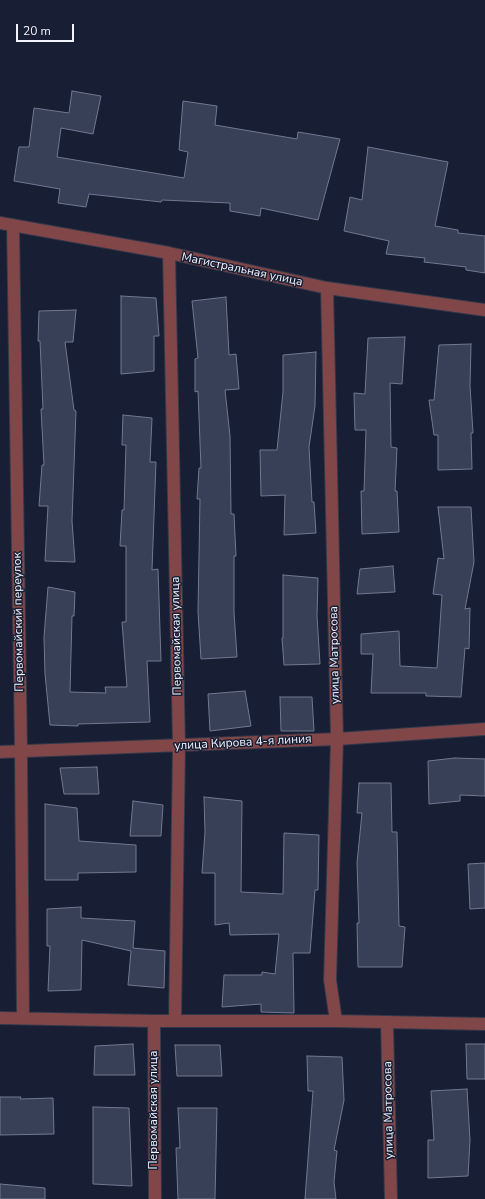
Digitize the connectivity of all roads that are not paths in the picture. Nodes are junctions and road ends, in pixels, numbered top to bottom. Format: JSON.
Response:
{"nodes":[{"id":1,"x":0,"y":223,"type":"edge"},
{"id":2,"x":13,"y":225,"type":"junction"},
{"id":3,"x":168,"y":253,"type":"junction"},
{"id":4,"x":326,"y":288,"type":"junction"},
{"id":5,"x":485,"y":310,"type":"edge"},
{"id":6,"x":485,"y":729,"type":"edge"},
{"id":7,"x":337,"y":739,"type":"junction"},
{"id":8,"x":180,"y":746,"type":"junction"},
{"id":9,"x":21,"y":751,"type":"junction"},
{"id":10,"x":0,"y":752,"type":"edge"},
{"id":11,"x":0,"y":1018,"type":"edge"},
{"id":12,"x":23,"y":1018,"type":"junction"},
{"id":13,"x":175,"y":1020,"type":"junction"},
{"id":14,"x":154,"y":1021,"type":"junction"},
{"id":15,"x":336,"y":1021,"type":"junction"},
{"id":16,"x":387,"y":1022,"type":"junction"},
{"id":17,"x":485,"y":1024,"type":"edge"},
{"id":18,"x":155,"y":1199,"type":"edge"},
{"id":19,"x":391,"y":1199,"type":"edge"}],
"edges":[{"from":1,"to":2,"type":"street","name":"Магистральная улица"},
{"from":2,"to":3,"type":"street","name":"Магистральная улица"},
{"from":2,"to":9,"type":"street","name":"Первомайский переулок"},
{"from":3,"to":4,"type":"street","name":"Магистральная улица"},
{"from":3,"to":8,"type":"street","name":"Первомайская улица"},
{"from":4,"to":5,"type":"street","name":"Магистральная улица"},
{"from":4,"to":7,"type":"street","name":"улица Матросова"},
{"from":6,"to":7,"type":"street","name":"улица Кирова 4-я линия"},
{"from":7,"to":8,"type":"street","name":"улица Кирова 4-я линия"},
{"from":7,"to":15,"type":"street","name":"улица Матросова"},
{"from":8,"to":9,"type":"street","name":"улица Кирова 4-я линия"},
{"from":8,"to":13,"type":"street","name":"Первомайская улица"},
{"from":9,"to":10,"type":"street","name":"улица Кирова 4-я линия"},
{"from":9,"to":12,"type":"street","name":"Первомайский переулок"},
{"from":11,"to":12,"type":"street"},
{"from":12,"to":14,"type":"street"},
{"from":13,"to":14,"type":"street"},
{"from":13,"to":15,"type":"street"},
{"from":14,"to":18,"type":"street","name":"Первомайская улица"},
{"from":15,"to":16,"type":"street"},
{"from":16,"to":17,"type":"street"},
{"from":16,"to":19,"type":"street","name":"улица Матросова"}]}
